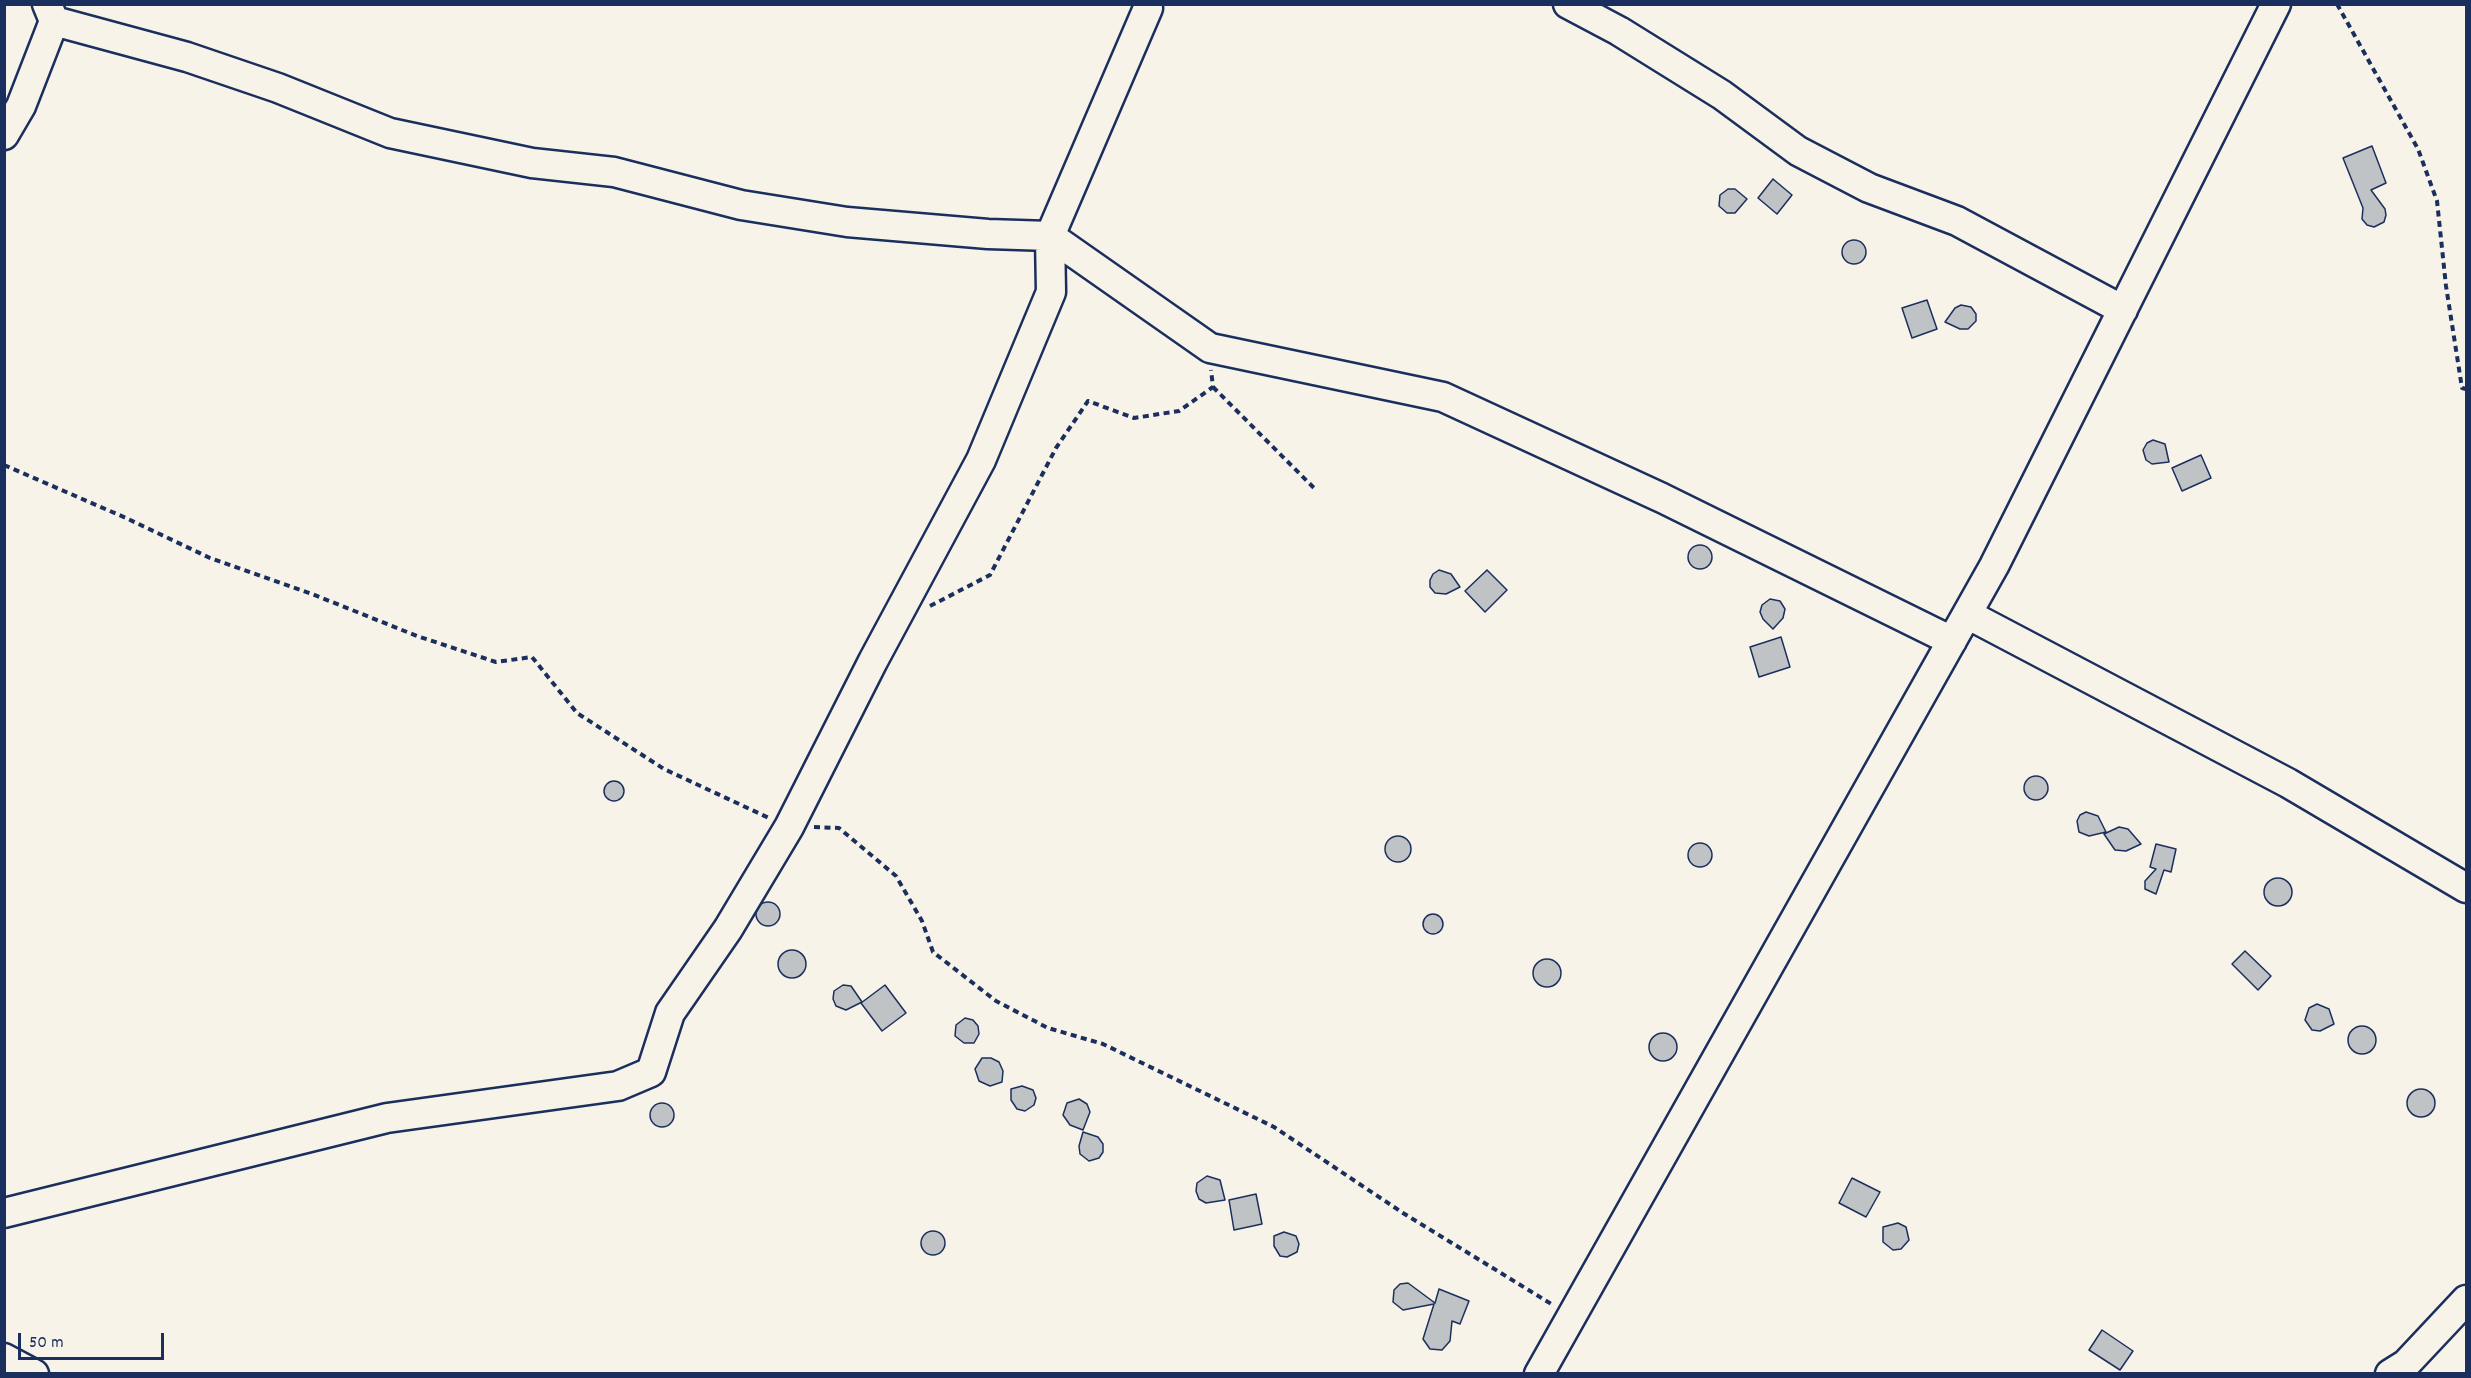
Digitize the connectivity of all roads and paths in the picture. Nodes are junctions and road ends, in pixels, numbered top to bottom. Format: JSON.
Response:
{"nodes":[{"id":1,"x":1568,"y":4,"type":"edge"},
{"id":2,"x":2277,"y":4,"type":"edge"},
{"id":3,"x":2337,"y":4,"type":"edge"},
{"id":4,"x":1148,"y":8,"type":"dead end"},
{"id":5,"x":50,"y":13,"type":"edge"},
{"id":6,"x":4,"y":135,"type":"edge"},
{"id":7,"x":1050,"y":236,"type":"junction"},
{"id":8,"x":2123,"y":310,"type":"junction"},
{"id":9,"x":1210,"y":348,"type":"junction"},
{"id":10,"x":1213,"y":387,"type":"junction"},
{"id":11,"x":2466,"y":389,"type":"edge"},
{"id":12,"x":4,"y":465,"type":"edge"},
{"id":13,"x":1314,"y":488,"type":"dead end"},
{"id":14,"x":1967,"y":614,"type":"junction"},
{"id":15,"x":892,"y":626,"type":"junction"},
{"id":16,"x":1952,"y":641,"type":"junction"},
{"id":17,"x":789,"y":827,"type":"junction"},
{"id":18,"x":2466,"y":888,"type":"edge"},
{"id":19,"x":4,"y":1213,"type":"edge"},
{"id":20,"x":2466,"y":1300,"type":"edge"},
{"id":21,"x":1572,"y":1316,"type":"junction"},
{"id":22,"x":4,"y":1358,"type":"edge"},
{"id":23,"x":34,"y":1374,"type":"edge"},
{"id":24,"x":1539,"y":1374,"type":"edge"},
{"id":25,"x":2390,"y":1374,"type":"edge"}],
"edges":[{"from":1,"to":8,"type":"street"},
{"from":2,"to":8,"type":"street"},
{"from":3,"to":11,"type":"path"},
{"from":4,"to":7,"type":"street"},
{"from":5,"to":6,"type":"street"},
{"from":5,"to":7,"type":"street"},
{"from":7,"to":9,"type":"street"},
{"from":7,"to":15,"type":"street"},
{"from":8,"to":14,"type":"street"},
{"from":9,"to":10,"type":"path"},
{"from":9,"to":16,"type":"street"},
{"from":10,"to":13,"type":"path"},
{"from":10,"to":15,"type":"path"},
{"from":12,"to":17,"type":"path"},
{"from":14,"to":16,"type":"street"},
{"from":14,"to":18,"type":"street"},
{"from":15,"to":17,"type":"street"},
{"from":16,"to":21,"type":"street"},
{"from":17,"to":19,"type":"street"},
{"from":17,"to":21,"type":"path"},
{"from":20,"to":25,"type":"street"},
{"from":21,"to":24,"type":"street"},
{"from":22,"to":23,"type":"street"}]}
